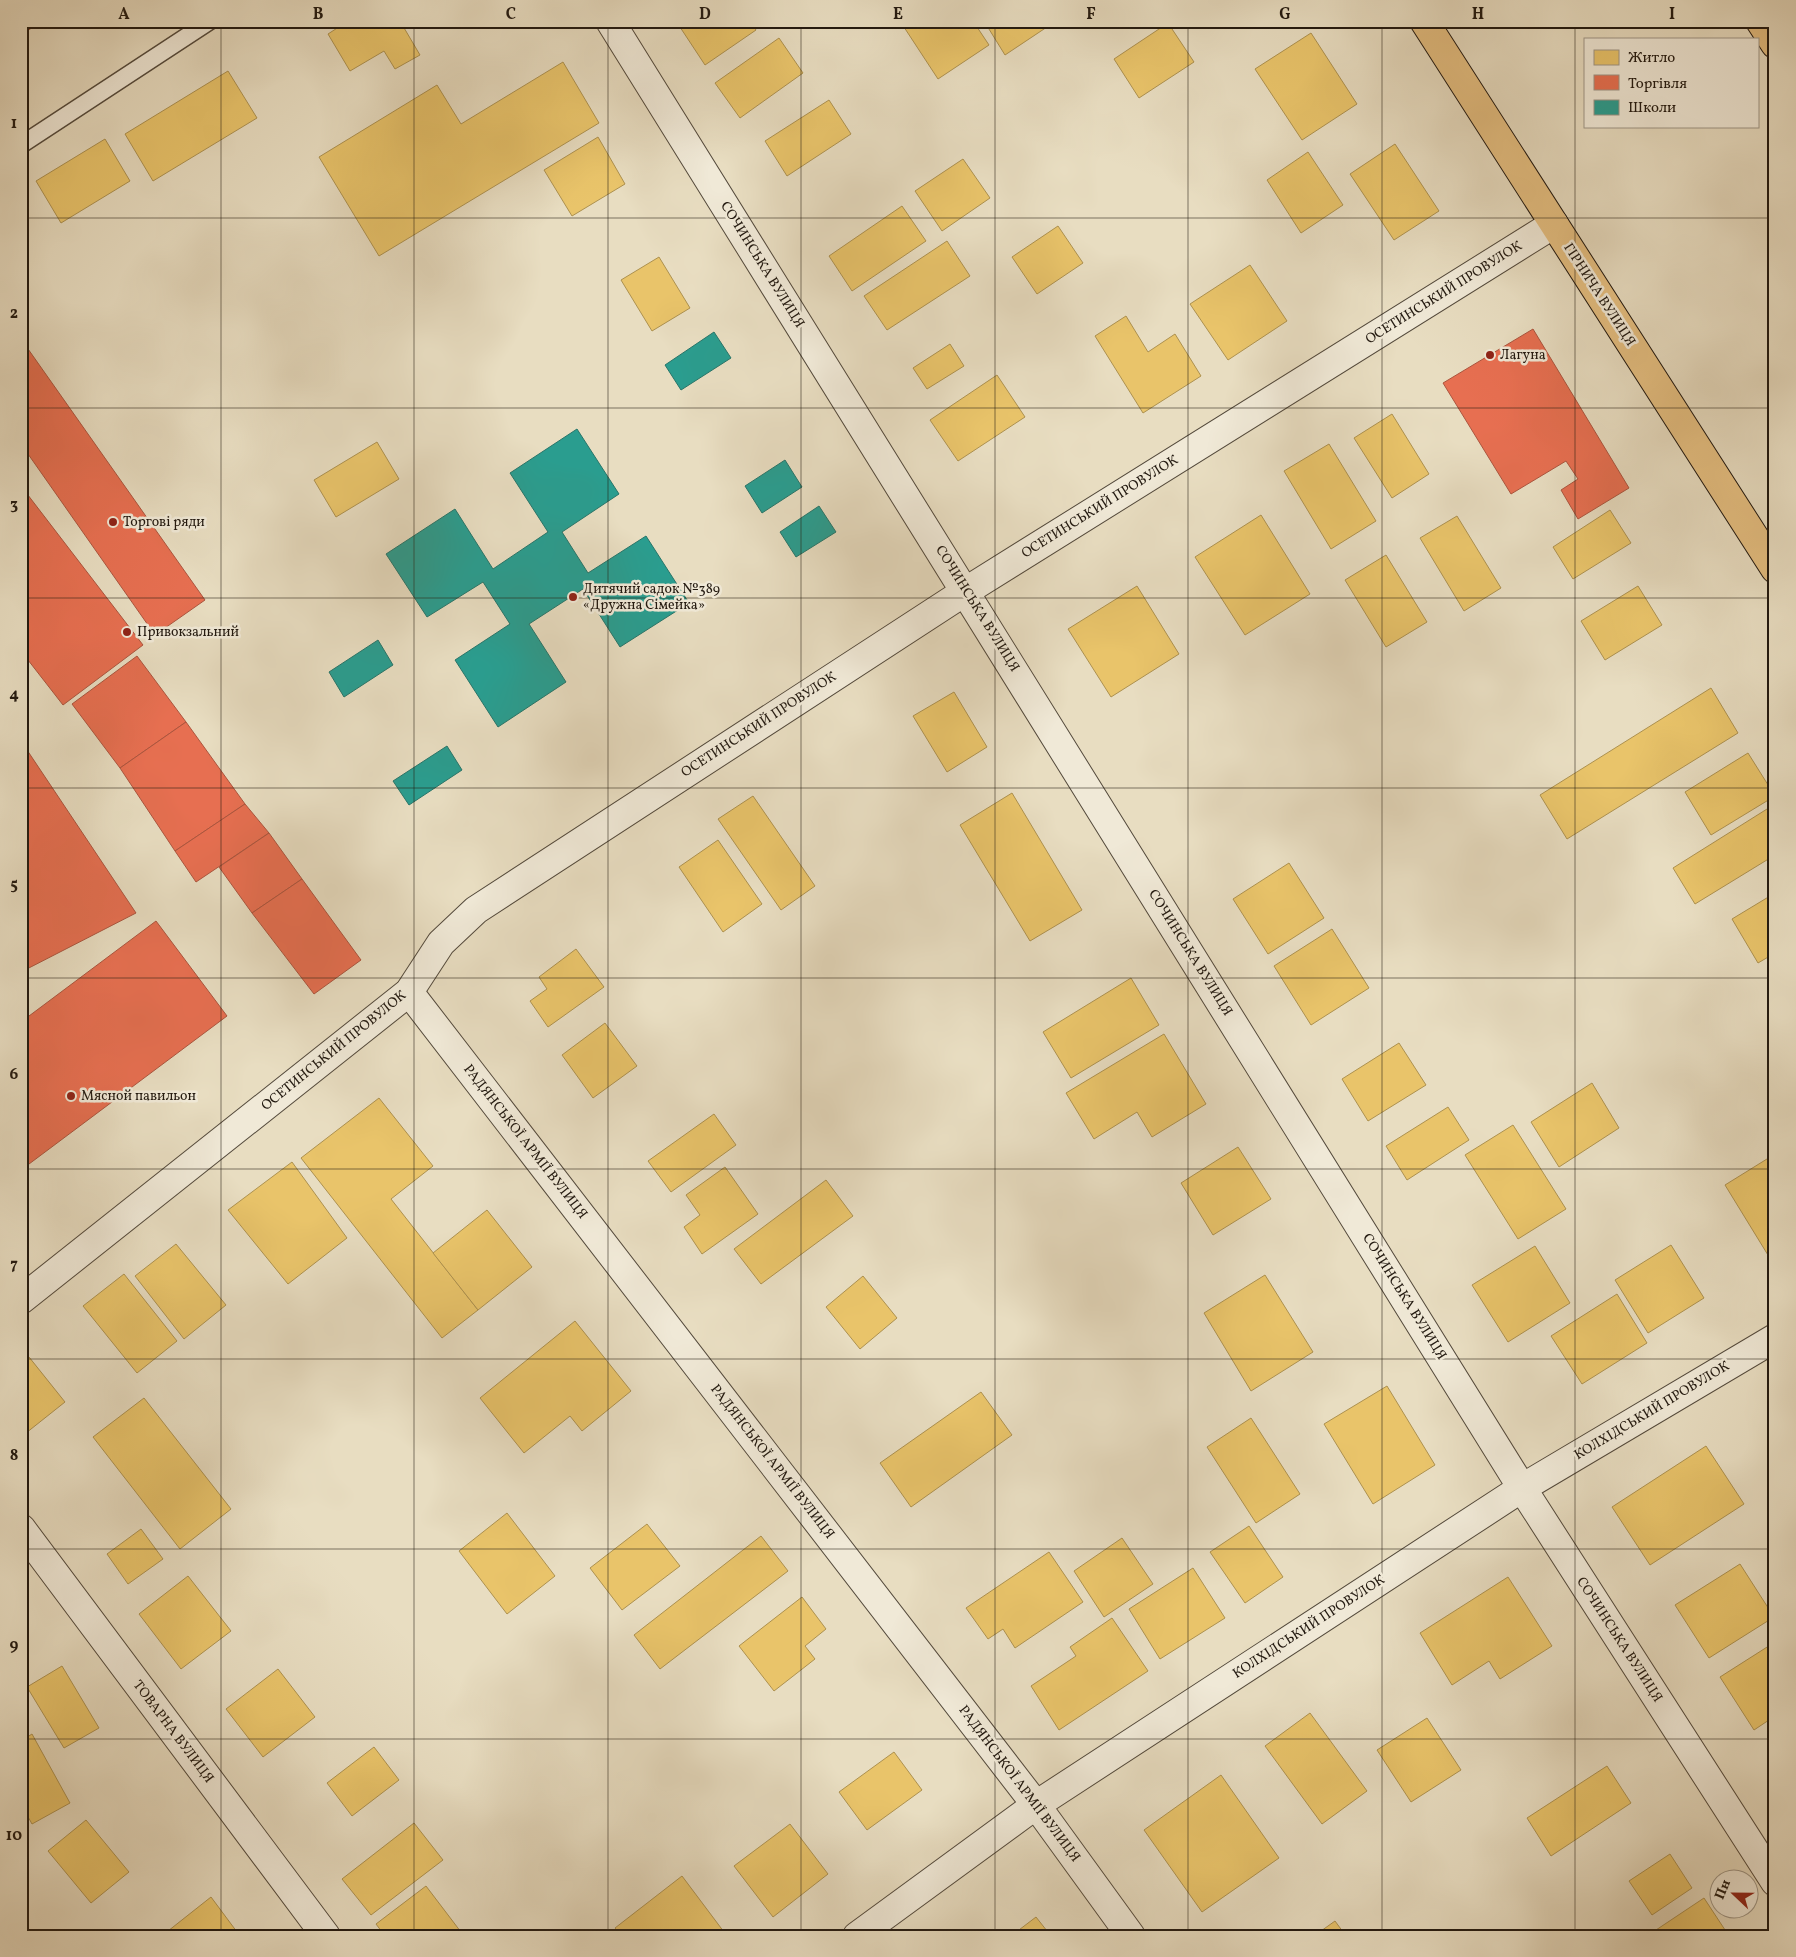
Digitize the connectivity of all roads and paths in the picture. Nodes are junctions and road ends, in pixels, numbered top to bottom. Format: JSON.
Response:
{"nodes":[{"id":1,"x":210,"y":21,"type":"edge"},
{"id":2,"x":610,"y":21,"type":"edge"},
{"id":3,"x":1424,"y":21,"type":"edge"},
{"id":4,"x":1760,"y":21,"type":"edge"},
{"id":5,"x":1775,"y":44,"type":"edge"},
{"id":6,"x":21,"y":145,"type":"edge"},
{"id":7,"x":1554,"y":224,"type":"junction"},
{"id":8,"x":1775,"y":569,"type":"edge"},
{"id":9,"x":966,"y":591,"type":"junction"},
{"id":10,"x":409,"y":992,"type":"junction"},
{"id":11,"x":21,"y":1300,"type":"edge"},
{"id":12,"x":1775,"y":1338,"type":"edge"},
{"id":13,"x":1522,"y":1488,"type":"junction"},
{"id":14,"x":21,"y":1528,"type":"edge"},
{"id":15,"x":1036,"y":1804,"type":"junction"},
{"id":16,"x":1775,"y":1882,"type":"edge"},
{"id":17,"x":326,"y":1936,"type":"edge"},
{"id":18,"x":857,"y":1936,"type":"edge"},
{"id":19,"x":1131,"y":1936,"type":"edge"}],
"edges":[{"from":1,"to":6,"type":"lane"},
{"from":2,"to":9,"type":"street","name":"СОЧИНСЬКА ВУЛИЦЯ"},
{"from":3,"to":7,"type":"main road","name":"ГІРНИЧА ВУЛИЦЯ"},
{"from":4,"to":5,"type":"main road"},
{"from":7,"to":8,"type":"main road","name":"ГІРНИЧА ВУЛИЦЯ"},
{"from":7,"to":9,"type":"street","name":"ОСЕТИНСЬКИЙ ПРОВУЛОК"},
{"from":9,"to":10,"type":"street","name":"ОСЕТИНСЬКИЙ ПРОВУЛОК"},
{"from":9,"to":13,"type":"street","name":"СОЧИНСЬКА ВУЛИЦЯ"},
{"from":10,"to":11,"type":"street","name":"ОСЕТИНСЬКИЙ ПРОВУЛОК"},
{"from":10,"to":15,"type":"street","name":"РАДЯНСЬКОЇ АРМІЇ ВУЛИЦЯ"},
{"from":12,"to":13,"type":"street","name":"КОЛХІДСЬКИЙ ПРОВУЛОК"},
{"from":13,"to":15,"type":"street","name":"КОЛХІДСЬКИЙ ПРОВУЛОК"},
{"from":13,"to":16,"type":"street","name":"СОЧИНСЬКА ВУЛИЦЯ"},
{"from":14,"to":17,"type":"street","name":"ТОВАРНА ВУЛИЦЯ"},
{"from":15,"to":18,"type":"street","name":"КОЛХІДСЬКИЙ ПРОВУЛОК"},
{"from":15,"to":19,"type":"street","name":"РАДЯНСЬКОЇ АРМІЇ ВУЛИЦЯ"}]}
